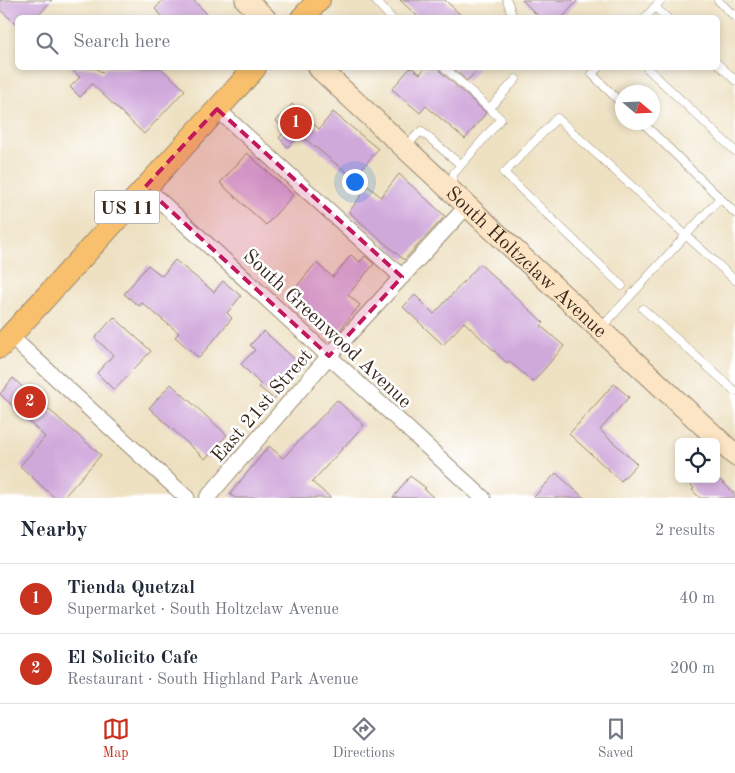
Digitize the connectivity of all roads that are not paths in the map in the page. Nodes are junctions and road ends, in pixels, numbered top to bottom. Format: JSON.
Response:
{"nodes":[{"id":1,"x":246,"y":0,"type":"edge"},
{"id":2,"x":319,"y":0,"type":"edge"},
{"id":3,"x":375,"y":0,"type":"edge"},
{"id":4,"x":507,"y":0,"type":"edge"},
{"id":5,"x":661,"y":0,"type":"edge"},
{"id":6,"x":718,"y":0,"type":"edge"},
{"id":7,"x":655,"y":7,"type":"junction"},
{"id":8,"x":262,"y":15,"type":"edge"},
{"id":9,"x":305,"y":15,"type":"edge"},
{"id":10,"x":388,"y":15,"type":"edge"},
{"id":11,"x":512,"y":15,"type":"edge"},
{"id":12,"x":648,"y":15,"type":"edge"},
{"id":13,"x":664,"y":15,"type":"edge"},
{"id":14,"x":735,"y":17,"type":"edge"},
{"id":15,"x":720,"y":66,"type":"edge"},
{"id":16,"x":253,"y":70,"type":"edge"},
{"id":17,"x":321,"y":70,"type":"edge"},
{"id":18,"x":447,"y":70,"type":"edge"},
{"id":19,"x":596,"y":70,"type":"edge"},
{"id":20,"x":649,"y":70,"type":"edge"},
{"id":21,"x":516,"y":79,"type":"dead end"},
{"id":22,"x":735,"y":80,"type":"edge"},
{"id":23,"x":615,"y":97,"type":"edge"},
{"id":24,"x":490,"y":108,"type":"junction"},
{"id":25,"x":218,"y":109,"type":"junction"},
{"id":26,"x":650,"y":130,"type":"edge"},
{"id":27,"x":404,"y":147,"type":"junction"},
{"id":28,"x":735,"y":151,"type":"edge"},
{"id":29,"x":461,"y":165,"type":"junction"},
{"id":30,"x":146,"y":187,"type":"junction"},
{"id":31,"x":449,"y":189,"type":"junction"},
{"id":32,"x":720,"y":198,"type":"junction"},
{"id":33,"x":467,"y":206,"type":"junction"},
{"id":34,"x":735,"y":214,"type":"edge"},
{"id":35,"x":686,"y":235,"type":"junction"},
{"id":36,"x":402,"y":277,"type":"junction"},
{"id":37,"x":735,"y":280,"type":"edge"},
{"id":38,"x":622,"y":286,"type":"dead end"},
{"id":39,"x":644,"y":309,"type":"dead end"},
{"id":40,"x":600,"y":329,"type":"junction"},
{"id":41,"x":5,"y":342,"type":"edge"},
{"id":42,"x":329,"y":356,"type":"junction"},
{"id":43,"x":735,"y":391,"type":"edge"},
{"id":44,"x":735,"y":454,"type":"edge"},
{"id":45,"x":188,"y":498,"type":"edge"},
{"id":46,"x":207,"y":498,"type":"edge"},
{"id":47,"x":483,"y":498,"type":"edge"}],
"edges":[{"from":1,"to":8,"type":"main road"},
{"from":2,"to":9,"type":"main road"},
{"from":3,"to":10,"type":"lane"},
{"from":4,"to":11,"type":"lane"},
{"from":5,"to":7,"type":"lane"},
{"from":6,"to":14,"type":"lane"},
{"from":7,"to":12,"type":"lane"},
{"from":7,"to":13,"type":"lane"},
{"from":15,"to":22,"type":"lane"},
{"from":16,"to":25,"type":"main road","number":"US 11"},
{"from":17,"to":27,"type":"main road","name":"South Holtzclaw Avenue"},
{"from":18,"to":24,"type":"lane"},
{"from":19,"to":23,"type":"lane"},
{"from":20,"to":28,"type":"lane"},
{"from":21,"to":24,"type":"lane"},
{"from":24,"to":29,"type":"lane"},
{"from":25,"to":30,"type":"main road","number":"US 11"},
{"from":25,"to":36,"type":"street"},
{"from":26,"to":32,"type":"lane"},
{"from":27,"to":29,"type":"lane"},
{"from":27,"to":31,"type":"main road","name":"South Holtzclaw Avenue"},
{"from":29,"to":31,"type":"lane"},
{"from":30,"to":41,"type":"main road","number":"US 11"},
{"from":30,"to":42,"type":"street","name":"South Greenwood Avenue"},
{"from":31,"to":33,"type":"main road","name":"South Holtzclaw Avenue"},
{"from":32,"to":34,"type":"lane"},
{"from":32,"to":35,"type":"lane"},
{"from":33,"to":36,"type":"street","name":"East 21st Street"},
{"from":33,"to":40,"type":"main road","name":"South Holtzclaw Avenue"},
{"from":35,"to":37,"type":"lane"},
{"from":35,"to":38,"type":"lane"},
{"from":35,"to":40,"type":"lane"},
{"from":36,"to":42,"type":"street","name":"East 21st Street"},
{"from":39,"to":43,"type":"lane"},
{"from":40,"to":44,"type":"main road","name":"South Holtzclaw Avenue"},
{"from":41,"to":45,"type":"street"},
{"from":42,"to":46,"type":"street","name":"East 21st Street"},
{"from":42,"to":47,"type":"street","name":"South Greenwood Avenue"}]}
